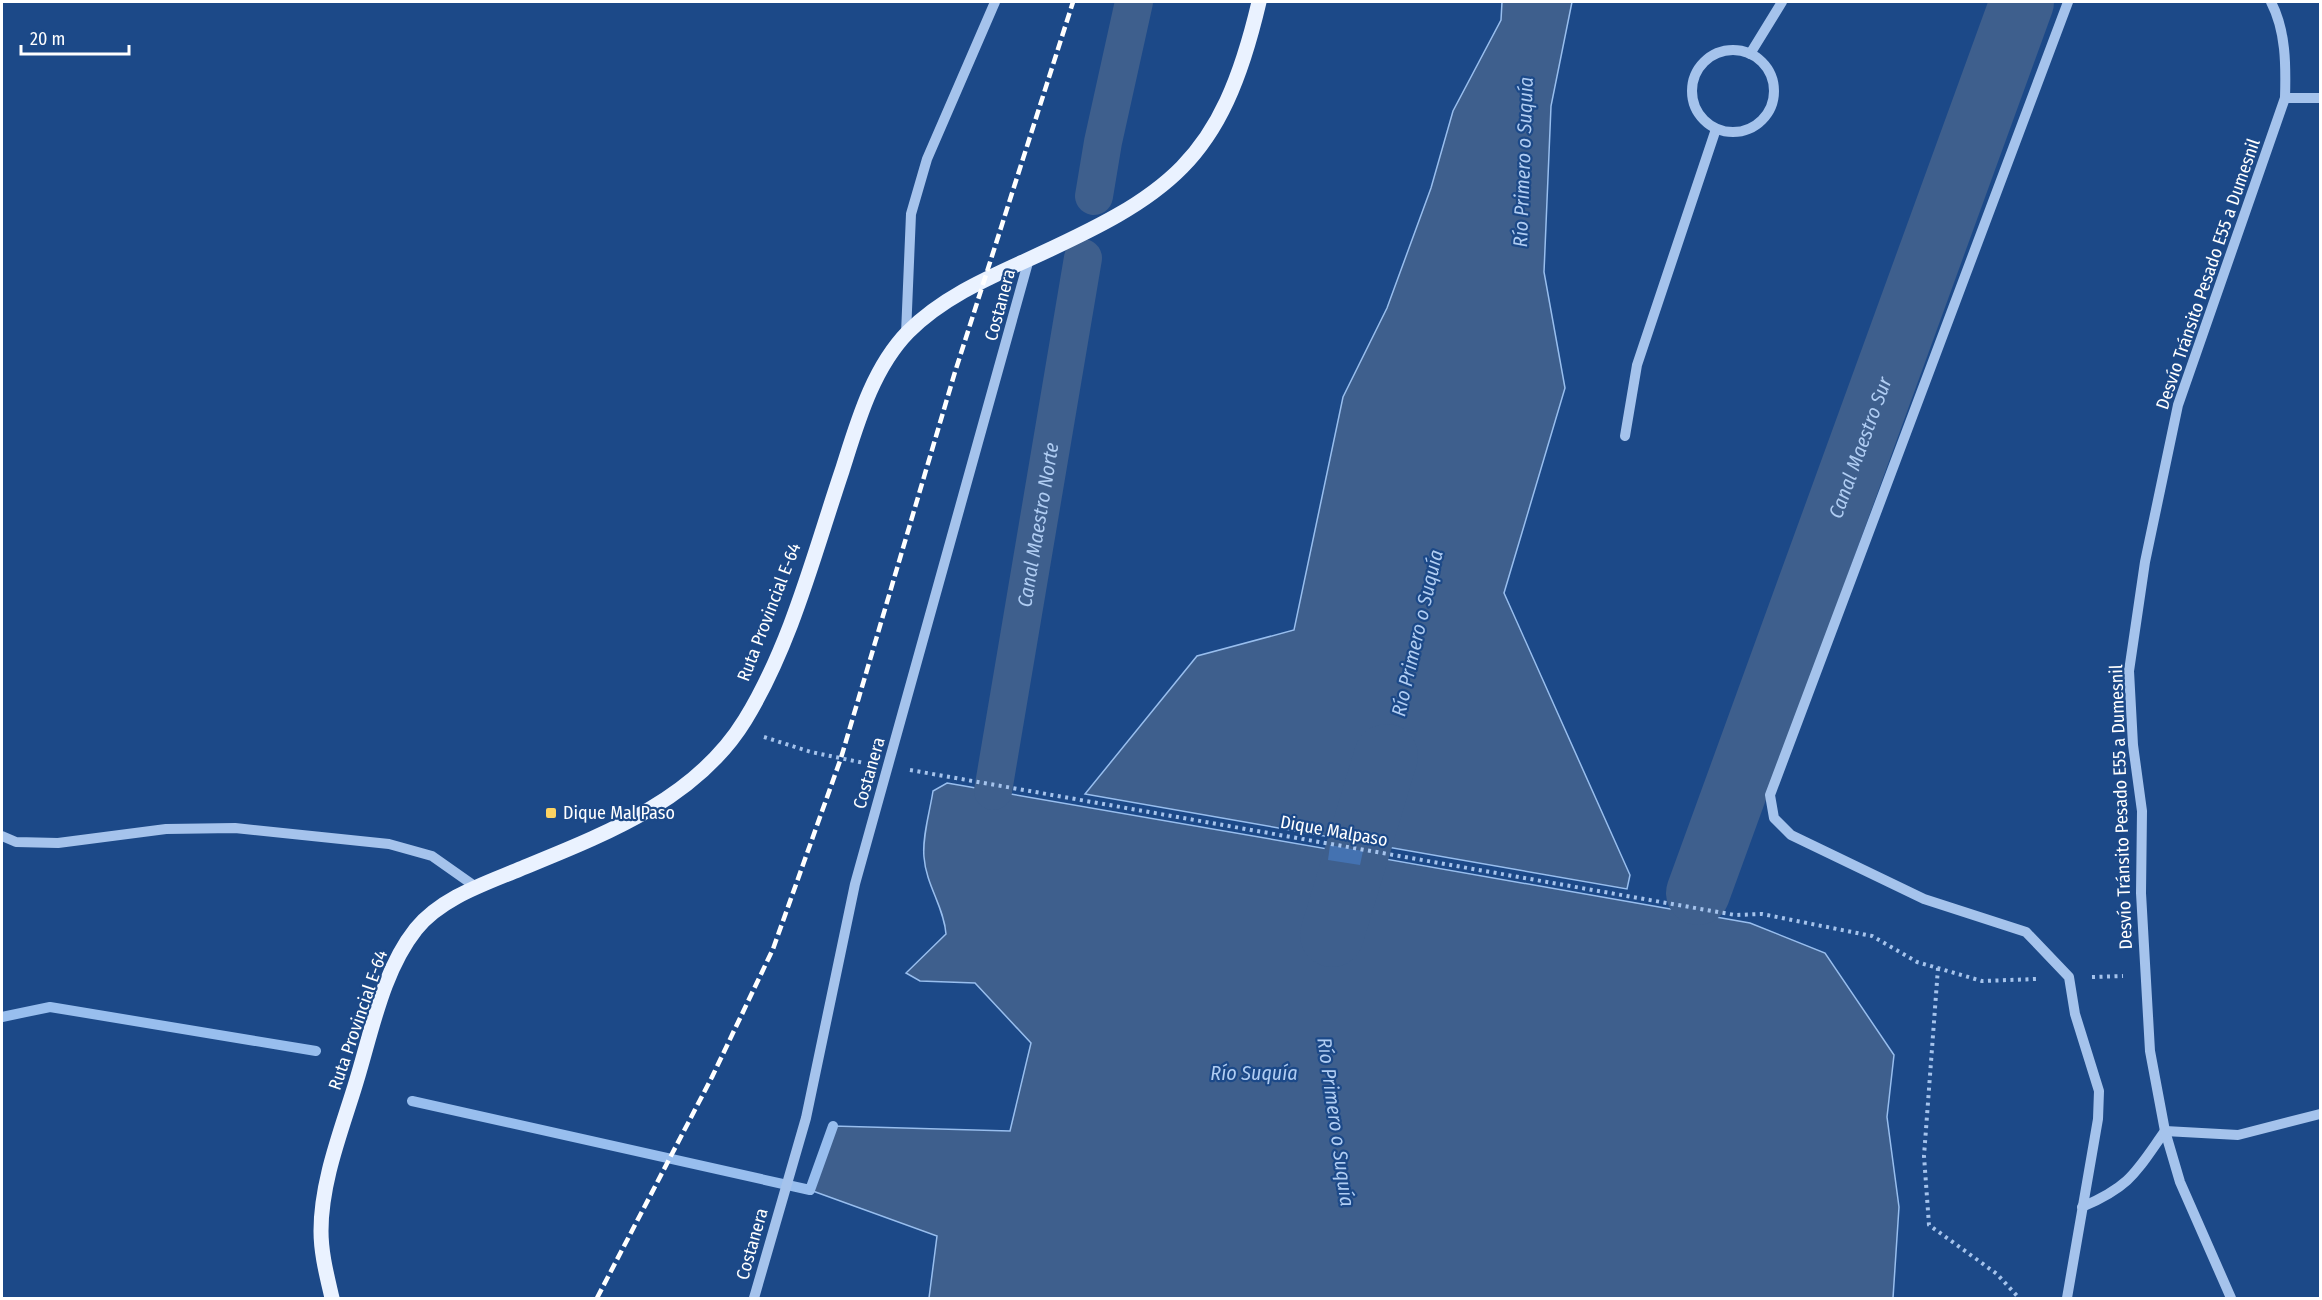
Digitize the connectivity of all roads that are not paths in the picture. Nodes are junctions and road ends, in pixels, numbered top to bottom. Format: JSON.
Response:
{"nodes":[{"id":1,"x":994,"y":2,"type":"edge"},
{"id":2,"x":1259,"y":2,"type":"edge"},
{"id":3,"x":1782,"y":2,"type":"edge"},
{"id":4,"x":2068,"y":2,"type":"edge"},
{"id":5,"x":2271,"y":2,"type":"edge"},
{"id":6,"x":1750,"y":54,"type":"junction"},
{"id":7,"x":2285,"y":98,"type":"junction"},
{"id":8,"x":2320,"y":98,"type":"edge"},
{"id":9,"x":1716,"y":129,"type":"junction"},
{"id":10,"x":1029,"y":259,"type":"junction"},
{"id":11,"x":906,"y":334,"type":"junction"},
{"id":12,"x":1625,"y":436,"type":"dead end"},
{"id":13,"x":2,"y":836,"type":"edge"},
{"id":14,"x":476,"y":887,"type":"junction"},
{"id":15,"x":2320,"y":1114,"type":"edge"},
{"id":16,"x":2165,"y":1131,"type":"junction"},
{"id":17,"x":2082,"y":1207,"type":"junction"},
{"id":18,"x":332,"y":1299,"type":"edge"},
{"id":19,"x":754,"y":1299,"type":"edge"},
{"id":20,"x":2067,"y":1299,"type":"edge"},
{"id":21,"x":2231,"y":1299,"type":"edge"}],
"edges":[{"from":1,"to":11,"type":"street"},
{"from":2,"to":10,"type":"main road","name":"Ruta Provincial E-64"},
{"from":3,"to":6,"type":"street"},
{"from":4,"to":17,"type":"street"},
{"from":5,"to":7,"type":"street","name":"Desvío Tránsito Pesado E55 a Dumesnil"},
{"from":6,"to":9,"type":"street"},
{"from":6,"to":9,"type":"street"},
{"from":7,"to":8,"type":"street"},
{"from":7,"to":16,"type":"street","name":"Desvío Tránsito Pesado E55 a Dumesnil"},
{"from":9,"to":12,"type":"street"},
{"from":10,"to":11,"type":"main road","name":"Ruta Provincial E-64"},
{"from":10,"to":19,"type":"street","name":"Costanera"},
{"from":11,"to":14,"type":"main road","name":"Ruta Provincial E-64"},
{"from":13,"to":14,"type":"street"},
{"from":14,"to":18,"type":"main road","name":"Ruta Provincial E-64"},
{"from":15,"to":16,"type":"street"},
{"from":16,"to":17,"type":"street"},
{"from":16,"to":21,"type":"street","name":"Desvío Tránsito Pesado E55 a Dumesnil"},
{"from":17,"to":20,"type":"street"}]}
